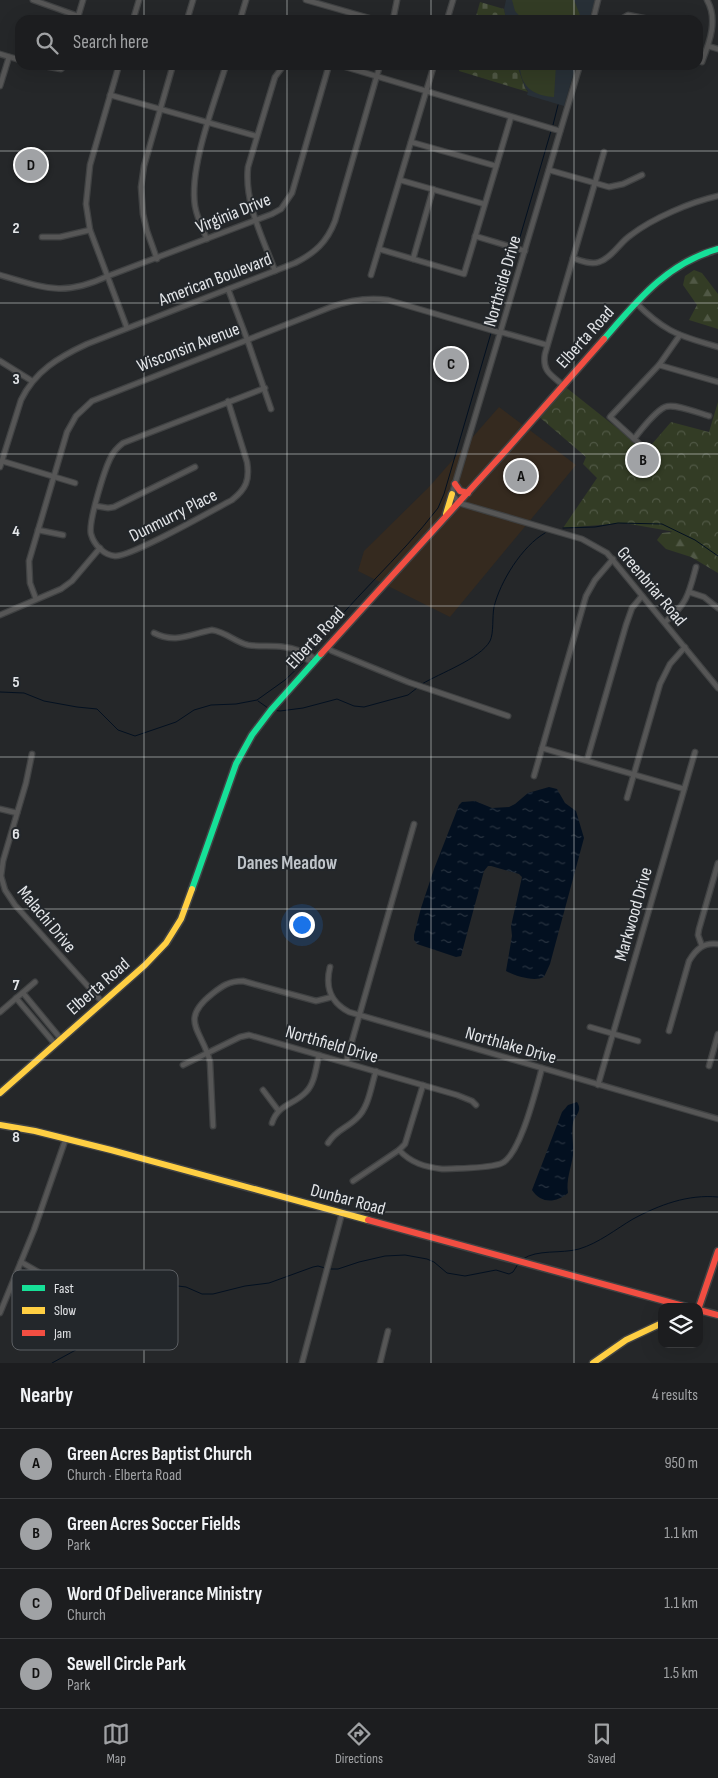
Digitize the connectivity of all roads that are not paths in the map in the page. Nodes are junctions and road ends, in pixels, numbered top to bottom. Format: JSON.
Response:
{"nodes":[{"id":1,"x":33,"y":0,"type":"edge"},
{"id":2,"x":83,"y":0,"type":"edge"},
{"id":3,"x":139,"y":0,"type":"edge"},
{"id":4,"x":193,"y":0,"type":"edge"},
{"id":5,"x":246,"y":0,"type":"edge"},
{"id":6,"x":306,"y":0,"type":"edge"},
{"id":7,"x":397,"y":0,"type":"edge"},
{"id":8,"x":453,"y":0,"type":"edge"},
{"id":9,"x":598,"y":0,"type":"edge"},
{"id":10,"x":707,"y":0,"type":"edge"},
{"id":11,"x":70,"y":15,"type":"edge"},
{"id":12,"x":79,"y":15,"type":"edge"},
{"id":13,"x":134,"y":15,"type":"edge"},
{"id":14,"x":188,"y":15,"type":"edge"},
{"id":15,"x":242,"y":15,"type":"edge"},
{"id":16,"x":358,"y":15,"type":"edge"},
{"id":17,"x":394,"y":15,"type":"edge"},
{"id":18,"x":448,"y":15,"type":"edge"},
{"id":19,"x":594,"y":15,"type":"edge"},
{"id":20,"x":708,"y":46,"type":"junction"},
{"id":21,"x":718,"y":49,"type":"edge"},
{"id":22,"x":0,"y":54,"type":"edge"},
{"id":23,"x":9,"y":57,"type":"junction"},
{"id":24,"x":15,"y":59,"type":"edge"},
{"id":25,"x":703,"y":59,"type":"edge"},
{"id":26,"x":118,"y":70,"type":"edge"},
{"id":27,"x":171,"y":70,"type":"edge"},
{"id":28,"x":224,"y":70,"type":"edge"},
{"id":29,"x":280,"y":70,"type":"edge"},
{"id":30,"x":328,"y":70,"type":"edge"},
{"id":31,"x":356,"y":70,"type":"edge"},
{"id":32,"x":379,"y":70,"type":"edge"},
{"id":33,"x":433,"y":70,"type":"edge"},
{"id":34,"x":578,"y":70,"type":"edge"},
{"id":35,"x":377,"y":76,"type":"junction"},
{"id":36,"x":0,"y":86,"type":"edge"},
{"id":37,"x":426,"y":92,"type":"junction"},
{"id":38,"x":110,"y":95,"type":"junction"},
{"id":39,"x":160,"y":108,"type":"junction"},
{"id":40,"x":510,"y":117,"type":"junction"},
{"id":41,"x":208,"y":123,"type":"junction"},
{"id":42,"x":560,"y":131,"type":"junction"},
{"id":43,"x":256,"y":136,"type":"junction"},
{"id":44,"x":411,"y":142,"type":"junction"},
{"id":45,"x":604,"y":152,"type":"dead end"},
{"id":46,"x":496,"y":166,"type":"junction"},
{"id":47,"x":549,"y":170,"type":"junction"},
{"id":48,"x":642,"y":175,"type":"dead end"},
{"id":49,"x":400,"y":180,"type":"junction"},
{"id":50,"x":595,"y":184,"type":"junction"},
{"id":51,"x":433,"y":190,"type":"junction"},
{"id":52,"x":718,"y":196,"type":"edge"},
{"id":53,"x":484,"y":204,"type":"junction"},
{"id":54,"x":256,"y":220,"type":"junction"},
{"id":55,"x":90,"y":230,"type":"junction"},
{"id":56,"x":475,"y":236,"type":"junction"},
{"id":57,"x":42,"y":237,"type":"dead end"},
{"id":58,"x":207,"y":239,"type":"junction"},
{"id":59,"x":379,"y":249,"type":"junction"},
{"id":60,"x":718,"y":249,"type":"edge"},
{"id":61,"x":525,"y":251,"type":"junction"},
{"id":62,"x":573,"y":258,"type":"junction"},
{"id":63,"x":157,"y":259,"type":"junction"},
{"id":64,"x":413,"y":259,"type":"junction"},
{"id":65,"x":275,"y":271,"type":"junction"},
{"id":66,"x":0,"y":275,"type":"edge"},
{"id":67,"x":371,"y":275,"type":"dead end"},
{"id":68,"x":108,"y":276,"type":"junction"},
{"id":69,"x":228,"y":288,"type":"junction"},
{"id":70,"x":636,"y":303,"type":"junction"},
{"id":71,"x":128,"y":328,"type":"junction"},
{"id":72,"x":501,"y":332,"type":"junction"},
{"id":73,"x":680,"y":335,"type":"junction"},
{"id":74,"x":248,"y":339,"type":"junction"},
{"id":75,"x":547,"y":345,"type":"junction"},
{"id":76,"x":718,"y":347,"type":"edge"},
{"id":77,"x":0,"y":361,"type":"edge"},
{"id":78,"x":659,"y":365,"type":"junction"},
{"id":79,"x":32,"y":380,"type":"junction"},
{"id":80,"x":718,"y":382,"type":"edge"},
{"id":81,"x":563,"y":385,"type":"junction"},
{"id":82,"x":264,"y":388,"type":"junction"},
{"id":83,"x":228,"y":402,"type":"junction"},
{"id":84,"x":271,"y":409,"type":"dead end"},
{"id":85,"x":708,"y":416,"type":"dead end"},
{"id":86,"x":634,"y":440,"type":"junction"},
{"id":87,"x":643,"y":447,"type":"dead end"},
{"id":88,"x":2,"y":461,"type":"junction"},
{"id":89,"x":0,"y":467,"type":"edge"},
{"id":90,"x":195,"y":467,"type":"dead end"},
{"id":91,"x":53,"y":476,"type":"junction"},
{"id":92,"x":75,"y":483,"type":"dead end"},
{"id":93,"x":456,"y":484,"type":"junction"},
{"id":94,"x":468,"y":493,"type":"junction"},
{"id":95,"x":452,"y":494,"type":"junction"},
{"id":96,"x":459,"y":502,"type":"junction"},
{"id":97,"x":96,"y":506,"type":"junction"},
{"id":98,"x":445,"y":517,"type":"junction"},
{"id":99,"x":38,"y":530,"type":"junction"},
{"id":100,"x":63,"y":535,"type":"dead end"},
{"id":101,"x":100,"y":548,"type":"junction"},
{"id":102,"x":614,"y":559,"type":"junction"},
{"id":103,"x":696,"y":567,"type":"dead end"},
{"id":104,"x":689,"y":592,"type":"junction"},
{"id":105,"x":642,"y":596,"type":"junction"},
{"id":106,"x":36,"y":600,"type":"junction"},
{"id":107,"x":718,"y":608,"type":"edge"},
{"id":108,"x":0,"y":615,"type":"edge"},
{"id":109,"x":665,"y":622,"type":"junction"},
{"id":110,"x":154,"y":633,"type":"dead end"},
{"id":111,"x":327,"y":647,"type":"junction"},
{"id":112,"x":685,"y":647,"type":"junction"},
{"id":113,"x":314,"y":661,"type":"junction"},
{"id":114,"x":718,"y":688,"type":"edge"},
{"id":115,"x":508,"y":716,"type":"dead end"},
{"id":116,"x":542,"y":748,"type":"junction"},
{"id":117,"x":695,"y":752,"type":"dead end"},
{"id":118,"x":32,"y":754,"type":"dead end"},
{"id":119,"x":586,"y":760,"type":"junction"},
{"id":120,"x":634,"y":774,"type":"junction"},
{"id":121,"x":534,"y":776,"type":"dead end"},
{"id":122,"x":684,"y":789,"type":"junction"},
{"id":123,"x":627,"y":798,"type":"dead end"},
{"id":124,"x":0,"y":809,"type":"edge"},
{"id":125,"x":17,"y":813,"type":"junction"},
{"id":126,"x":414,"y":824,"type":"dead end"},
{"id":127,"x":718,"y":863,"type":"edge"},
{"id":128,"x":718,"y":944,"type":"edge"},
{"id":129,"x":702,"y":946,"type":"junction"},
{"id":130,"x":330,"y":967,"type":"dead end"},
{"id":131,"x":35,"y":982,"type":"dead end"},
{"id":132,"x":23,"y":993,"type":"junction"},
{"id":133,"x":332,"y":997,"type":"junction"},
{"id":134,"x":16,"y":998,"type":"junction"},
{"id":135,"x":103,"y":1003,"type":"junction"},
{"id":136,"x":0,"y":1012,"type":"edge"},
{"id":137,"x":360,"y":1015,"type":"junction"},
{"id":138,"x":590,"y":1027,"type":"dead end"},
{"id":139,"x":669,"y":1031,"type":"dead end"},
{"id":140,"x":613,"y":1034,"type":"junction"},
{"id":141,"x":718,"y":1034,"type":"edge"},
{"id":142,"x":61,"y":1038,"type":"junction"},
{"id":143,"x":638,"y":1041,"type":"dead end"},
{"id":144,"x":55,"y":1044,"type":"junction"},
{"id":145,"x":208,"y":1053,"type":"junction"},
{"id":146,"x":319,"y":1055,"type":"junction"},
{"id":147,"x":346,"y":1062,"type":"junction"},
{"id":148,"x":183,"y":1065,"type":"dead end"},
{"id":149,"x":709,"y":1066,"type":"dead end"},
{"id":150,"x":542,"y":1068,"type":"junction"},
{"id":151,"x":376,"y":1071,"type":"junction"},
{"id":152,"x":423,"y":1085,"type":"junction"},
{"id":153,"x":598,"y":1085,"type":"junction"},
{"id":154,"x":263,"y":1090,"type":"dead end"},
{"id":155,"x":0,"y":1093,"type":"edge"},
{"id":156,"x":476,"y":1105,"type":"dead end"},
{"id":157,"x":278,"y":1110,"type":"junction"},
{"id":158,"x":718,"y":1119,"type":"edge"},
{"id":159,"x":272,"y":1123,"type":"dead end"},
{"id":160,"x":0,"y":1125,"type":"edge"},
{"id":161,"x":213,"y":1126,"type":"dead end"},
{"id":162,"x":66,"y":1138,"type":"junction"},
{"id":163,"x":328,"y":1143,"type":"dead end"},
{"id":164,"x":399,"y":1150,"type":"junction"},
{"id":165,"x":353,"y":1181,"type":"dead end"},
{"id":166,"x":342,"y":1213,"type":"junction"},
{"id":167,"x":718,"y":1251,"type":"edge"},
{"id":168,"x":21,"y":1262,"type":"junction"},
{"id":169,"x":18,"y":1270,"type":"edge"},
{"id":170,"x":35,"y":1270,"type":"edge"},
{"id":171,"x":12,"y":1284,"type":"edge"},
{"id":172,"x":672,"y":1303,"type":"edge"},
{"id":173,"x":701,"y":1303,"type":"edge"},
{"id":174,"x":703,"y":1310,"type":"edge"},
{"id":175,"x":0,"y":1313,"type":"edge"},
{"id":176,"x":718,"y":1316,"type":"edge"},
{"id":177,"x":658,"y":1325,"type":"edge"},
{"id":178,"x":388,"y":1331,"type":"dead end"},
{"id":179,"x":302,"y":1363,"type":"edge"},
{"id":180,"x":380,"y":1363,"type":"edge"},
{"id":181,"x":593,"y":1363,"type":"edge"}],
"edges":[{"from":1,"to":11,"type":"street"},
{"from":2,"to":12,"type":"street"},
{"from":3,"to":13,"type":"street"},
{"from":4,"to":14,"type":"street"},
{"from":5,"to":15,"type":"street"},
{"from":6,"to":16,"type":"street"},
{"from":7,"to":17,"type":"street"},
{"from":8,"to":18,"type":"street"},
{"from":9,"to":19,"type":"street"},
{"from":10,"to":20,"type":"street"},
{"from":20,"to":21,"type":"street"},
{"from":20,"to":25,"type":"street"},
{"from":22,"to":23,"type":"street"},
{"from":23,"to":24,"type":"street"},
{"from":23,"to":36,"type":"street"},
{"from":26,"to":38,"type":"street"},
{"from":27,"to":39,"type":"street"},
{"from":28,"to":41,"type":"street"},
{"from":29,"to":43,"type":"street"},
{"from":30,"to":54,"type":"street","name":"Virginia Drive"},
{"from":31,"to":35,"type":"street"},
{"from":32,"to":35,"type":"street","name":"American Boulevard"},
{"from":33,"to":37,"type":"street"},
{"from":34,"to":42,"type":"street","name":"Northside Drive"},
{"from":35,"to":37,"type":"street"},
{"from":35,"to":65,"type":"street","name":"American Boulevard"},
{"from":37,"to":40,"type":"street"},
{"from":37,"to":44,"type":"street"},
{"from":38,"to":39,"type":"street"},
{"from":38,"to":55,"type":"street"},
{"from":39,"to":41,"type":"street"},
{"from":39,"to":63,"type":"street"},
{"from":40,"to":42,"type":"street"},
{"from":40,"to":46,"type":"street"},
{"from":41,"to":43,"type":"street"},
{"from":41,"to":58,"type":"street"},
{"from":42,"to":47,"type":"street","name":"Northside Drive"},
{"from":43,"to":54,"type":"street"},
{"from":44,"to":46,"type":"street"},
{"from":44,"to":49,"type":"street"},
{"from":45,"to":50,"type":"street"},
{"from":46,"to":53,"type":"street"},
{"from":47,"to":50,"type":"street"},
{"from":47,"to":61,"type":"street","name":"Northside Drive"},
{"from":48,"to":50,"type":"street"},
{"from":49,"to":51,"type":"street"},
{"from":49,"to":59,"type":"street"},
{"from":50,"to":62,"type":"street"},
{"from":51,"to":53,"type":"street"},
{"from":51,"to":64,"type":"street"},
{"from":52,"to":62,"type":"street"},
{"from":53,"to":56,"type":"street"},
{"from":54,"to":58,"type":"street","name":"Virginia Drive"},
{"from":54,"to":65,"type":"street"},
{"from":55,"to":57,"type":"street"},
{"from":55,"to":68,"type":"street"},
{"from":56,"to":61,"type":"street"},
{"from":56,"to":64,"type":"street"},
{"from":58,"to":63,"type":"street","name":"Virginia Drive"},
{"from":59,"to":64,"type":"street"},
{"from":59,"to":67,"type":"street"},
{"from":60,"to":70,"type":"street","name":"Elberta Road"},
{"from":61,"to":72,"type":"street","name":"Northside Drive"},
{"from":62,"to":75,"type":"street"},
{"from":63,"to":68,"type":"street","name":"Virginia Drive"},
{"from":65,"to":69,"type":"street","name":"American Boulevard"},
{"from":66,"to":68,"type":"street","name":"Virginia Drive"},
{"from":68,"to":71,"type":"street"},
{"from":69,"to":71,"type":"street","name":"American Boulevard"},
{"from":69,"to":74,"type":"street"},
{"from":70,"to":73,"type":"street"},
{"from":70,"to":81,"type":"street","name":"Elberta Road"},
{"from":71,"to":79,"type":"street","name":"American Boulevard"},
{"from":72,"to":74,"type":"street","name":"Wisconsin Avenue"},
{"from":72,"to":75,"type":"street","name":"Wisconsin Avenue"},
{"from":72,"to":93,"type":"street","name":"Northside Drive"},
{"from":73,"to":76,"type":"street"},
{"from":73,"to":78,"type":"street"},
{"from":74,"to":82,"type":"street"},
{"from":74,"to":91,"type":"street","name":"Wisconsin Avenue"},
{"from":75,"to":81,"type":"street"},
{"from":77,"to":79,"type":"street"},
{"from":78,"to":80,"type":"street"},
{"from":78,"to":86,"type":"street"},
{"from":79,"to":88,"type":"street","name":"American Boulevard"},
{"from":81,"to":94,"type":"street","name":"Elberta Road"},
{"from":82,"to":83,"type":"street"},
{"from":82,"to":84,"type":"street"},
{"from":83,"to":97,"type":"street"},
{"from":83,"to":101,"type":"street","name":"Dunmurry Place"},
{"from":85,"to":86,"type":"street"},
{"from":86,"to":87,"type":"street"},
{"from":88,"to":89,"type":"street","name":"American Boulevard"},
{"from":88,"to":91,"type":"street"},
{"from":90,"to":97,"type":"street"},
{"from":91,"to":92,"type":"street"},
{"from":91,"to":99,"type":"street","name":"Wisconsin Avenue"},
{"from":93,"to":94,"type":"street"},
{"from":93,"to":95,"type":"street","name":"Northside Drive"},
{"from":94,"to":96,"type":"street","name":"Elberta Road"},
{"from":95,"to":96,"type":"street"},
{"from":95,"to":98,"type":"street"},
{"from":96,"to":98,"type":"street","name":"Elberta Road"},
{"from":96,"to":102,"type":"street","name":"Greenbriar Road"},
{"from":97,"to":101,"type":"street"},
{"from":98,"to":111,"type":"street","name":"Elberta Road"},
{"from":99,"to":100,"type":"street"},
{"from":99,"to":106,"type":"street","name":"Wisconsin Avenue"},
{"from":101,"to":106,"type":"street"},
{"from":102,"to":105,"type":"street","name":"Greenbriar Road"},
{"from":102,"to":116,"type":"street"},
{"from":103,"to":104,"type":"street"},
{"from":104,"to":107,"type":"street"},
{"from":104,"to":109,"type":"street"},
{"from":105,"to":109,"type":"street","name":"Greenbriar Road"},
{"from":105,"to":119,"type":"street"},
{"from":106,"to":108,"type":"street"},
{"from":109,"to":112,"type":"street","name":"Greenbriar Road"},
{"from":110,"to":113,"type":"street"},
{"from":111,"to":113,"type":"street","name":"Elberta Road"},
{"from":111,"to":115,"type":"street"},
{"from":112,"to":114,"type":"street","name":"Greenbriar Road"},
{"from":112,"to":120,"type":"street"},
{"from":113,"to":135,"type":"street","name":"Elberta Road"},
{"from":116,"to":119,"type":"street"},
{"from":116,"to":121,"type":"street"},
{"from":117,"to":122,"type":"street","name":"Markwood Drive"},
{"from":118,"to":125,"type":"street","name":"Malachi Drive"},
{"from":119,"to":120,"type":"street"},
{"from":120,"to":122,"type":"street"},
{"from":120,"to":123,"type":"street"},
{"from":122,"to":140,"type":"street","name":"Markwood Drive"},
{"from":124,"to":125,"type":"street"},
{"from":125,"to":135,"type":"street","name":"Malachi Drive"},
{"from":126,"to":137,"type":"street"},
{"from":127,"to":129,"type":"street"},
{"from":128,"to":129,"type":"street"},
{"from":129,"to":139,"type":"street"},
{"from":130,"to":133,"type":"street"},
{"from":131,"to":132,"type":"street"},
{"from":132,"to":134,"type":"street"},
{"from":132,"to":142,"type":"street"},
{"from":133,"to":137,"type":"street","name":"Northlake Drive"},
{"from":133,"to":145,"type":"street"},
{"from":134,"to":136,"type":"street"},
{"from":134,"to":144,"type":"street"},
{"from":135,"to":142,"type":"street","name":"Elberta Road"},
{"from":137,"to":147,"type":"street"},
{"from":137,"to":150,"type":"street","name":"Northlake Drive"},
{"from":138,"to":140,"type":"street"},
{"from":140,"to":143,"type":"street"},
{"from":140,"to":153,"type":"street","name":"Markwood Drive"},
{"from":141,"to":149,"type":"street"},
{"from":142,"to":144,"type":"street","name":"Elberta Road"},
{"from":144,"to":155,"type":"street","name":"Elberta Road"},
{"from":145,"to":146,"type":"street","name":"Northfield Drive"},
{"from":145,"to":148,"type":"street","name":"Northfield Drive"},
{"from":145,"to":161,"type":"street"},
{"from":146,"to":147,"type":"street","name":"Northfield Drive"},
{"from":146,"to":157,"type":"street"},
{"from":147,"to":151,"type":"street","name":"Northfield Drive"},
{"from":150,"to":153,"type":"street","name":"Northlake Drive"},
{"from":150,"to":164,"type":"street"},
{"from":151,"to":152,"type":"street","name":"Northfield Drive"},
{"from":151,"to":163,"type":"street"},
{"from":152,"to":156,"type":"street","name":"Northfield Drive"},
{"from":152,"to":164,"type":"street"},
{"from":153,"to":158,"type":"street","name":"Northlake Drive"},
{"from":154,"to":157,"type":"street"},
{"from":157,"to":159,"type":"street"},
{"from":160,"to":162,"type":"street","name":"Dunbar Road"},
{"from":162,"to":166,"type":"street","name":"Dunbar Road"},
{"from":162,"to":168,"type":"street"},
{"from":164,"to":165,"type":"street"},
{"from":166,"to":172,"type":"street","name":"Dunbar Road"},
{"from":166,"to":179,"type":"street"},
{"from":167,"to":173,"type":"street"},
{"from":168,"to":169,"type":"street"},
{"from":168,"to":170,"type":"street"},
{"from":171,"to":175,"type":"street"},
{"from":174,"to":176,"type":"street"},
{"from":177,"to":181,"type":"street"},
{"from":178,"to":180,"type":"street"}]}
